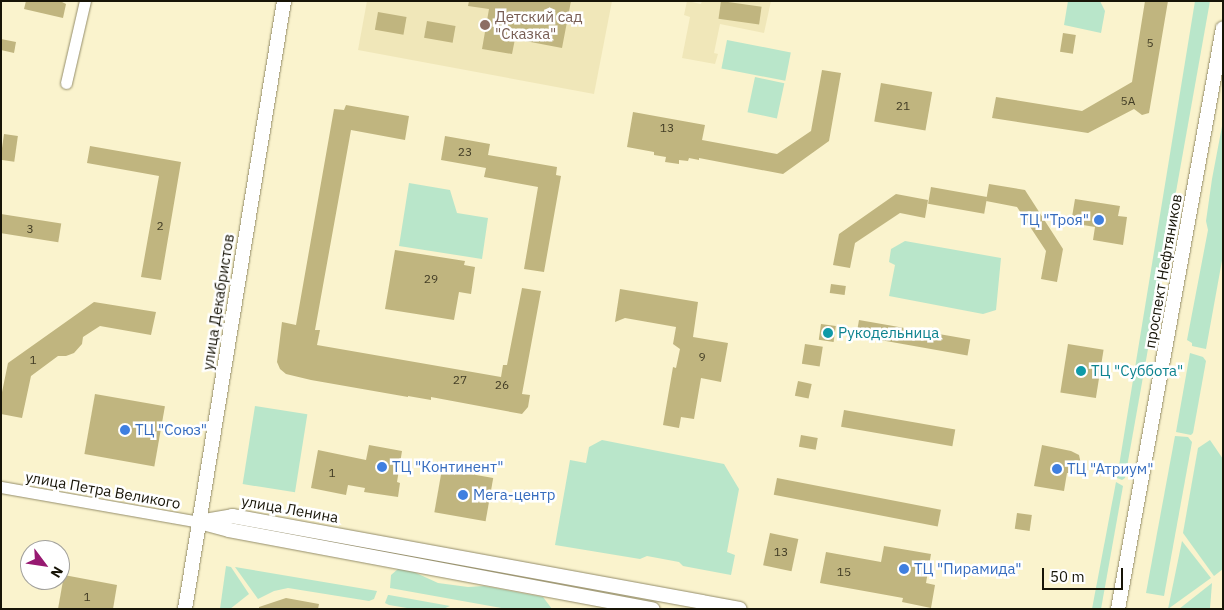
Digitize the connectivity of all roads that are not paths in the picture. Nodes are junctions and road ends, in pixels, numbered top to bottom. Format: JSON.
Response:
{"nodes":[{"id":1,"x":85,"y":1,"type":"edge"},
{"id":2,"x":284,"y":1,"type":"edge"},
{"id":3,"x":1223,"y":28,"type":"edge"},
{"id":4,"x":66,"y":83,"type":"dead end"},
{"id":5,"x":1,"y":487,"type":"edge"},
{"id":6,"x":200,"y":522,"type":"junction"},
{"id":7,"x":536,"y":570,"type":"junction"},
{"id":8,"x":533,"y":586,"type":"junction"},
{"id":9,"x":185,"y":609,"type":"edge"},
{"id":10,"x":653,"y":609,"type":"edge"},
{"id":11,"x":740,"y":609,"type":"edge"},
{"id":12,"x":1118,"y":609,"type":"edge"}],
"edges":[{"from":1,"to":4,"type":"street"},
{"from":2,"to":6,"type":"main road","name":"улица Декабристов"},
{"from":3,"to":12,"type":"main road","name":"проспект Нефтяников"},
{"from":5,"to":6,"type":"street","name":"улица Петра Великого"},
{"from":6,"to":7,"type":"main road","name":"улица Ленина"},
{"from":6,"to":8,"type":"main road"},
{"from":6,"to":9,"type":"main road","name":"улица Декабристов"},
{"from":7,"to":8,"type":"main road"},
{"from":7,"to":11,"type":"main road","name":"улица Ленина"},
{"from":8,"to":10,"type":"main road"}]}
